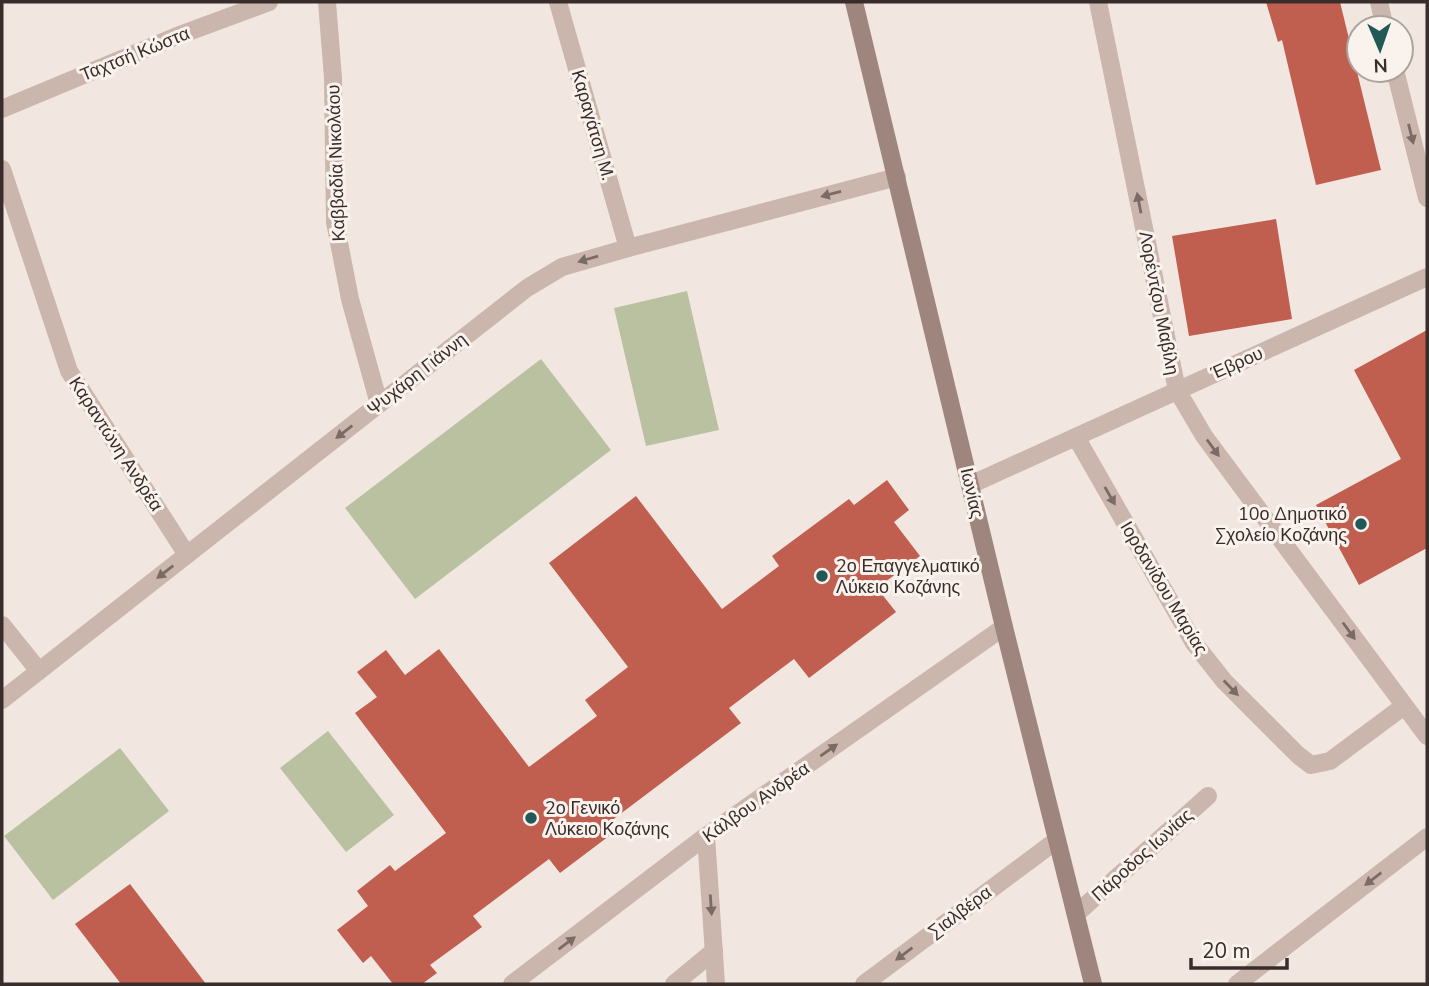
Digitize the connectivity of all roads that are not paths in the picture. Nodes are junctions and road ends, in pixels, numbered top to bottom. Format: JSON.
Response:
{"nodes":[{"id":1,"x":269,"y":2,"type":"edge"},
{"id":2,"x":327,"y":2,"type":"edge"},
{"id":3,"x":558,"y":2,"type":"edge"},
{"id":4,"x":854,"y":2,"type":"edge"},
{"id":5,"x":1098,"y":2,"type":"edge"},
{"id":6,"x":1398,"y":84,"type":"edge"},
{"id":7,"x":2,"y":109,"type":"edge"},
{"id":8,"x":2,"y":169,"type":"edge"},
{"id":9,"x":897,"y":177,"type":"junction"},
{"id":10,"x":1427,"y":198,"type":"edge"},
{"id":11,"x":628,"y":247,"type":"junction"},
{"id":12,"x":1427,"y":277,"type":"edge"},
{"id":13,"x":1177,"y":390,"type":"junction"},
{"id":14,"x":379,"y":404,"type":"junction"},
{"id":15,"x":1076,"y":437,"type":"junction"},
{"id":16,"x":970,"y":485,"type":"junction"},
{"id":17,"x":187,"y":555,"type":"junction"},
{"id":18,"x":2,"y":625,"type":"edge"},
{"id":19,"x":1004,"y":627,"type":"junction"},
{"id":20,"x":39,"y":671,"type":"junction"},
{"id":21,"x":2,"y":700,"type":"edge"},
{"id":22,"x":1404,"y":705,"type":"junction"},
{"id":23,"x":1427,"y":736,"type":"edge"},
{"id":24,"x":1208,"y":796,"type":"dead end"},
{"id":25,"x":706,"y":836,"type":"junction"},
{"id":26,"x":1427,"y":837,"type":"edge"},
{"id":27,"x":1058,"y":840,"type":"junction"},
{"id":28,"x":1076,"y":914,"type":"junction"},
{"id":29,"x":714,"y":951,"type":"junction"},
{"id":30,"x":512,"y":984,"type":"edge"},
{"id":31,"x":674,"y":984,"type":"edge"},
{"id":32,"x":716,"y":984,"type":"edge"},
{"id":33,"x":864,"y":984,"type":"edge"},
{"id":34,"x":1093,"y":984,"type":"edge"},
{"id":35,"x":1237,"y":984,"type":"edge"}],
"edges":[{"from":1,"to":7,"type":"street","name":"Ταχτσή Κώστα"},
{"from":2,"to":14,"type":"street","name":"Καββαδία Νικολάου"},
{"from":3,"to":11,"type":"street","name":"Καραγάτση Μ."},
{"from":4,"to":9,"type":"main road","name":"Ιωνίας"},
{"from":13,"to":5,"type":"street","name":"Λορέντζου Μαβίλη","one_way":true},
{"from":6,"to":10,"type":"street","one_way":true},
{"from":8,"to":17,"type":"street","name":"Καραντώνη Ανδρέα"},
{"from":9,"to":11,"type":"street","name":"Ψυχάρη Γιάννη","one_way":true},
{"from":9,"to":16,"type":"main road","name":"Ιωνίας"},
{"from":11,"to":14,"type":"street","name":"Ψυχάρη Γιάννη","one_way":true},
{"from":12,"to":13,"type":"street","name":"Έβρου"},
{"from":13,"to":15,"type":"street","name":"Έβρου"},
{"from":13,"to":22,"type":"street","name":"Λορέντζου Μαβίλη","one_way":true},
{"from":14,"to":17,"type":"street","name":"Ψυχάρη Γιάννη","one_way":true},
{"from":15,"to":16,"type":"street","name":"Έβρου"},
{"from":15,"to":22,"type":"street","name":"Ιορδανίδου Μαρίας","one_way":true},
{"from":16,"to":19,"type":"main road","name":"Ιωνίας"},
{"from":17,"to":20,"type":"street","name":"Ψυχάρη Γιάννη","one_way":true},
{"from":18,"to":20,"type":"street"},
{"from":25,"to":19,"type":"street","name":"Κάλβου Ανδρέα","one_way":true},
{"from":19,"to":27,"type":"main road","name":"Ιωνίας"},
{"from":20,"to":21,"type":"street","name":"Ψυχάρη Γιάννη"},
{"from":22,"to":23,"type":"street","name":"Λορέντζου Μαβίλη"},
{"from":24,"to":28,"type":"street","name":"Πάροδος Ιωνίας"},
{"from":25,"to":29,"type":"street","one_way":true},
{"from":30,"to":25,"type":"street","name":"Κάλβου Ανδρέα","one_way":true},
{"from":26,"to":35,"type":"street","one_way":true},
{"from":27,"to":28,"type":"main road","name":"Ιωνίας"},
{"from":27,"to":33,"type":"street","name":"Σιαλβέρα","one_way":true},
{"from":28,"to":34,"type":"main road","name":"Ιωνίας"},
{"from":29,"to":31,"type":"street"},
{"from":29,"to":32,"type":"street"}]}
